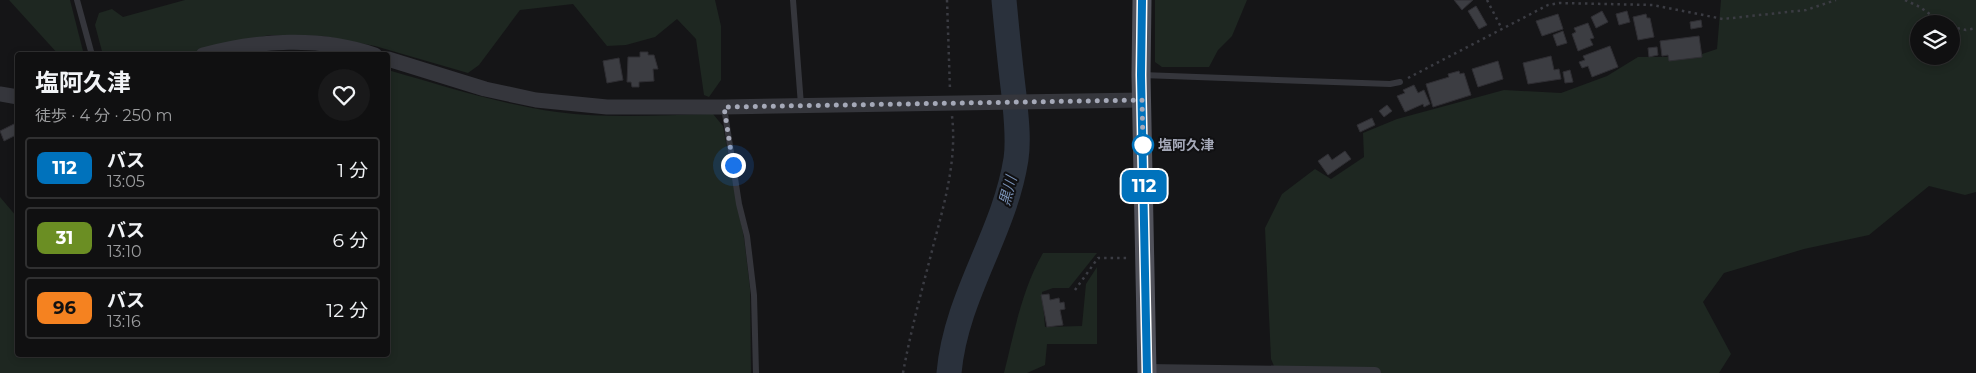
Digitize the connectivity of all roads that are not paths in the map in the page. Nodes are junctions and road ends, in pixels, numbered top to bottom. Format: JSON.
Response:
{"nodes":[{"id":1,"x":77,"y":0,"type":"edge"},
{"id":2,"x":793,"y":0,"type":"edge"},
{"id":3,"x":1142,"y":0,"type":"edge"},
{"id":4,"x":91,"y":52,"type":"edge"},
{"id":5,"x":214,"y":52,"type":"edge"},
{"id":6,"x":363,"y":52,"type":"edge"},
{"id":7,"x":390,"y":60,"type":"edge"},
{"id":8,"x":1141,"y":75,"type":"junction"},
{"id":9,"x":1400,"y":82,"type":"road end"},
{"id":10,"x":0,"y":94,"type":"edge"},
{"id":11,"x":15,"y":96,"type":"edge"},
{"id":12,"x":1142,"y":100,"type":"junction"},
{"id":13,"x":801,"y":105,"type":"junction"},
{"id":14,"x":724,"y":107,"type":"junction"},
{"id":15,"x":1147,"y":372,"type":"edge"},
{"id":16,"x":1276,"y":372,"type":"edge"},
{"id":17,"x":756,"y":373,"type":"edge"},
{"id":18,"x":1375,"y":373,"type":"edge"}],
"edges":[{"from":1,"to":4,"type":"lane"},
{"from":2,"to":13,"type":"lane"},
{"from":3,"to":8,"type":"main road"},
{"from":5,"to":6,"type":"street"},
{"from":7,"to":14,"type":"street"},
{"from":8,"to":9,"type":"lane"},
{"from":8,"to":12,"type":"main road"},
{"from":10,"to":11,"type":"street"},
{"from":12,"to":13,"type":"street"},
{"from":12,"to":15,"type":"main road"},
{"from":13,"to":14,"type":"street"},
{"from":14,"to":17,"type":"lane"},
{"from":15,"to":16,"type":"street"},
{"from":16,"to":18,"type":"street"}]}
